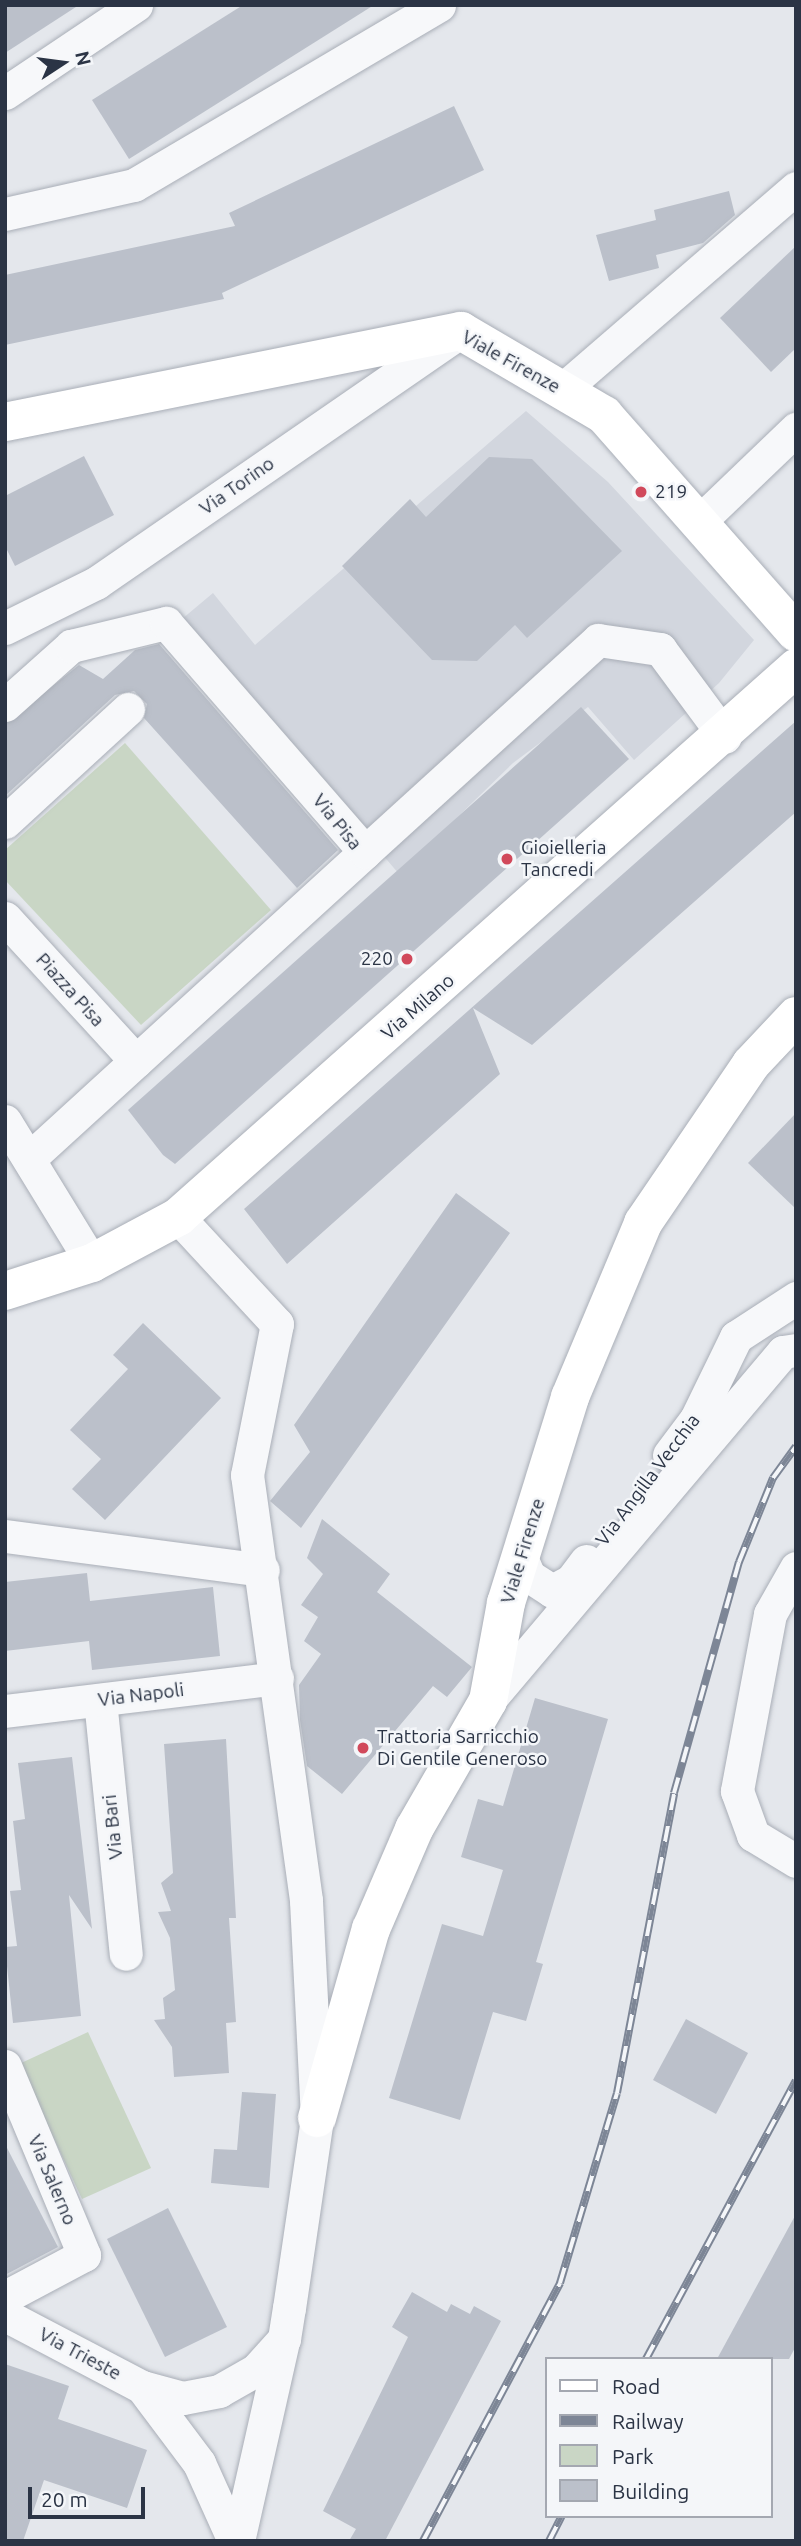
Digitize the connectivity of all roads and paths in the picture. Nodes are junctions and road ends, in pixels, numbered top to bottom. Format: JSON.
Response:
{"nodes":[{"id":1,"x":136,"y":5,"type":"edge"},
{"id":2,"x":439,"y":5,"type":"edge"},
{"id":3,"x":5,"y":93,"type":"edge"},
{"id":4,"x":796,"y":187,"type":"edge"},
{"id":5,"x":5,"y":214,"type":"edge"},
{"id":6,"x":461,"y":331,"type":"junction"},
{"id":7,"x":562,"y":390,"type":"junction"},
{"id":8,"x":5,"y":422,"type":"edge"},
{"id":9,"x":796,"y":429,"type":"edge"},
{"id":10,"x":701,"y":520,"type":"junction"},
{"id":11,"x":5,"y":628,"type":"edge"},
{"id":12,"x":796,"y":634,"type":"edge"},
{"id":13,"x":796,"y":668,"type":"edge"},
{"id":14,"x":5,"y":705,"type":"edge"},
{"id":15,"x":128,"y":709,"type":"dead end"},
{"id":16,"x":725,"y":737,"type":"junction"},
{"id":17,"x":5,"y":822,"type":"edge"},
{"id":18,"x":365,"y":852,"type":"junction"},
{"id":19,"x":5,"y":918,"type":"edge"},
{"id":20,"x":796,"y":1016,"type":"edge"},
{"id":21,"x":136,"y":1061,"type":"junction"},
{"id":22,"x":5,"y":1121,"type":"edge"},
{"id":23,"x":32,"y":1157,"type":"junction"},
{"id":24,"x":178,"y":1217,"type":"junction"},
{"id":25,"x":92,"y":1263,"type":"junction"},
{"id":26,"x":5,"y":1291,"type":"edge"},
{"id":27,"x":796,"y":1298,"type":"edge"},
{"id":28,"x":796,"y":1350,"type":"edge"},
{"id":29,"x":5,"y":1536,"type":"edge"},
{"id":30,"x":520,"y":1555,"type":"junction"},
{"id":31,"x":796,"y":1568,"type":"edge"},
{"id":32,"x":263,"y":1570,"type":"junction"},
{"id":33,"x":277,"y":1678,"type":"junction"},
{"id":34,"x":100,"y":1700,"type":"junction"},
{"id":35,"x":488,"y":1701,"type":"junction"},
{"id":36,"x":5,"y":1711,"type":"edge"},
{"id":37,"x":796,"y":1861,"type":"edge"},
{"id":38,"x":126,"y":1954,"type":"dead end"},
{"id":39,"x":6,"y":2072,"type":"edge"},
{"id":40,"x":317,"y":2118,"type":"junction"},
{"id":41,"x":9,"y":2315,"type":"edge"},
{"id":42,"x":284,"y":2339,"type":"junction"},
{"id":43,"x":142,"y":2387,"type":"junction"},
{"id":44,"x":236,"y":2541,"type":"edge"}],
"edges":[{"from":1,"to":3,"type":"street"},
{"from":2,"to":5,"type":"street"},
{"from":4,"to":7,"type":"street"},
{"from":6,"to":7,"type":"main road","name":"Viale Firenze"},
{"from":6,"to":8,"type":"main road","name":"Viale Firenze"},
{"from":6,"to":11,"type":"street","name":"Via Torino"},
{"from":7,"to":10,"type":"main road","name":"Viale Firenze"},
{"from":9,"to":10,"type":"street"},
{"from":10,"to":12,"type":"main road","name":"Viale Firenze"},
{"from":13,"to":16,"type":"main road","name":"Via Milano"},
{"from":14,"to":18,"type":"street","name":"Via Pisa"},
{"from":15,"to":17,"type":"street"},
{"from":16,"to":18,"type":"street"},
{"from":16,"to":24,"type":"main road","name":"Via Milano"},
{"from":18,"to":21,"type":"street","name":"Via Pisa"},
{"from":19,"to":21,"type":"street","name":"Piazza Pisa"},
{"from":20,"to":30,"type":"main road","name":"Viale Firenze"},
{"from":21,"to":23,"type":"street","name":"Via Pisa"},
{"from":22,"to":23,"type":"street"},
{"from":23,"to":25,"type":"street"},
{"from":24,"to":25,"type":"main road","name":"Via Milano"},
{"from":24,"to":32,"type":"street"},
{"from":25,"to":26,"type":"main road","name":"Via Milano"},
{"from":27,"to":30,"type":"street","name":"Via Angilla Vecchia"},
{"from":28,"to":35,"type":"street"},
{"from":29,"to":32,"type":"street"},
{"from":30,"to":35,"type":"main road","name":"Viale Firenze"},
{"from":31,"to":37,"type":"street"},
{"from":32,"to":33,"type":"street"},
{"from":33,"to":34,"type":"street","name":"Via Napoli"},
{"from":33,"to":40,"type":"street"},
{"from":34,"to":36,"type":"street","name":"Via Napoli"},
{"from":34,"to":38,"type":"street","name":"Via Bari"},
{"from":35,"to":40,"type":"main road","name":"Viale Firenze"},
{"from":39,"to":41,"type":"street","name":"Via Salerno"},
{"from":40,"to":42,"type":"street"},
{"from":41,"to":43,"type":"street","name":"Via Trieste"},
{"from":42,"to":43,"type":"street"},
{"from":42,"to":44,"type":"street"},
{"from":43,"to":44,"type":"street"}]}
